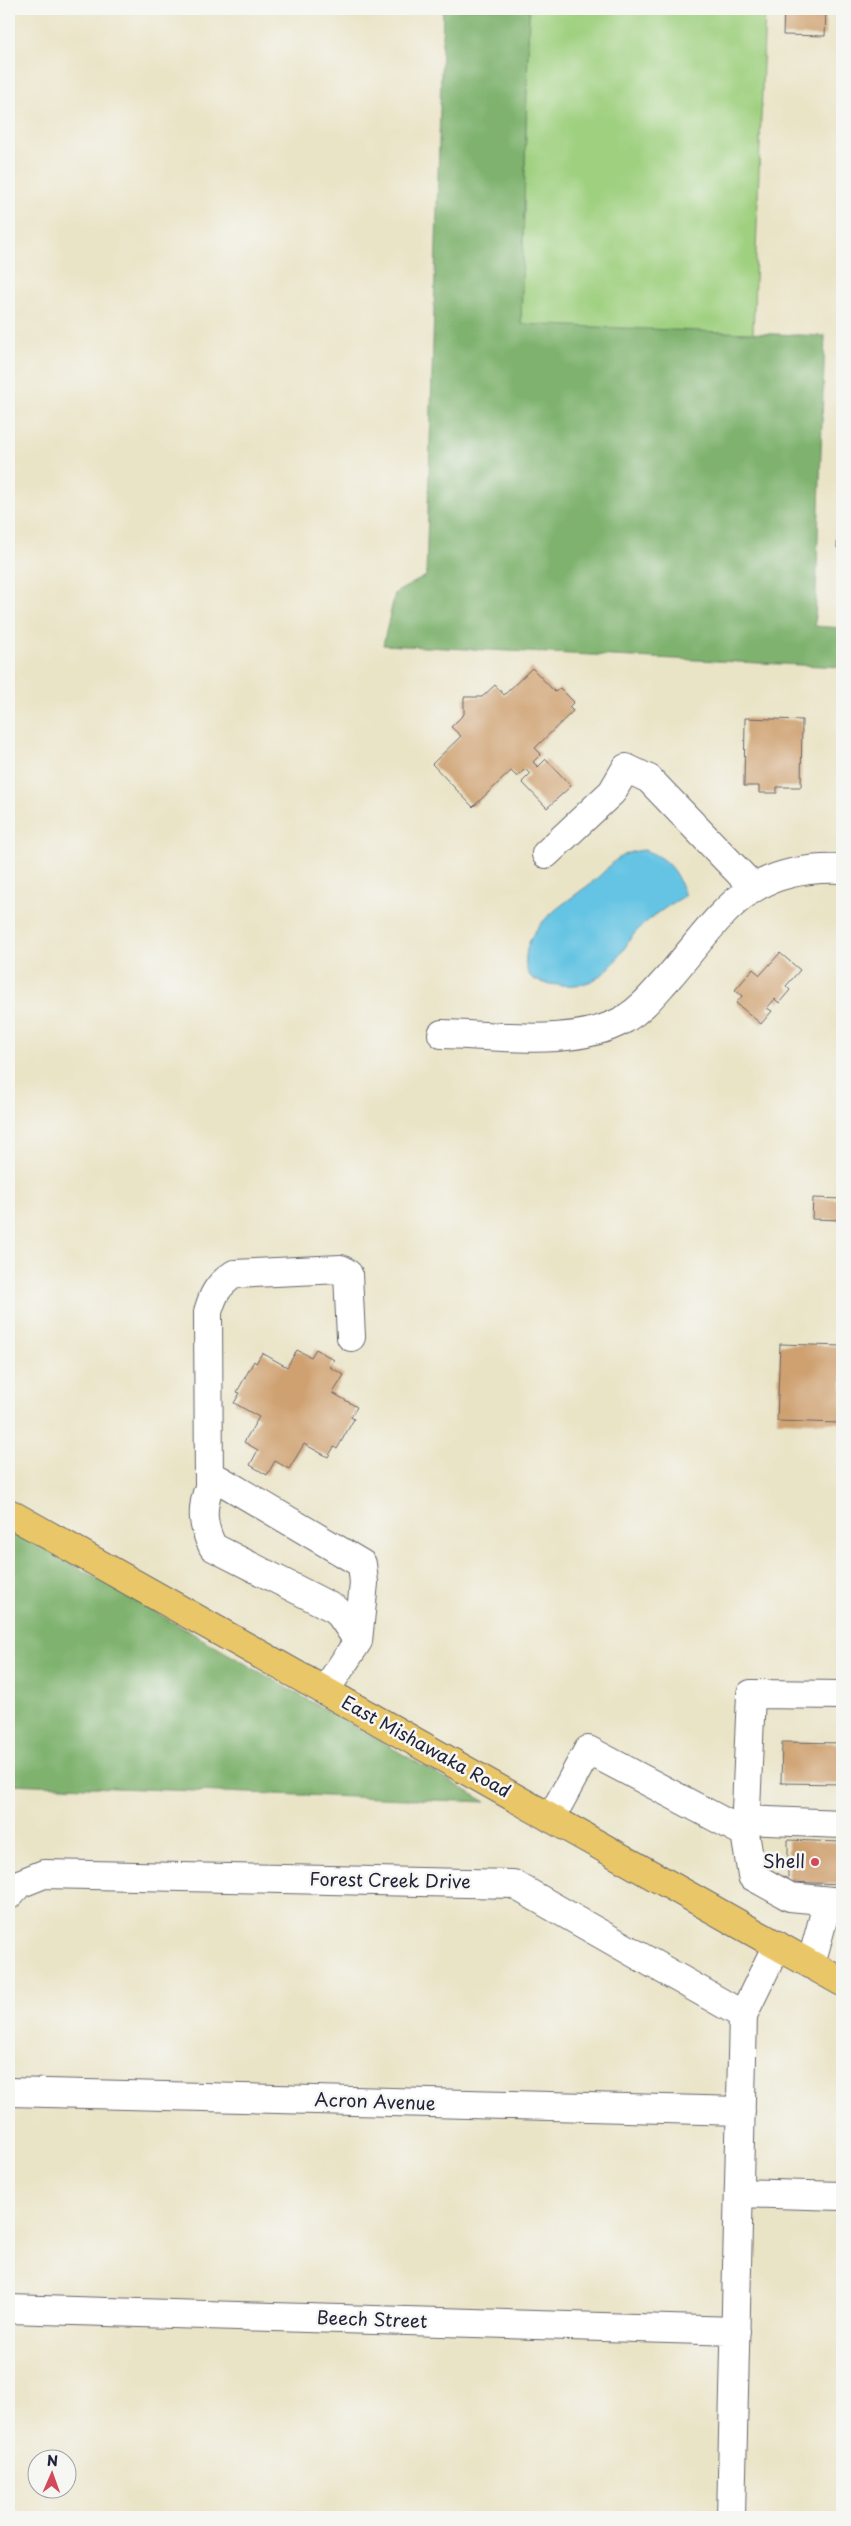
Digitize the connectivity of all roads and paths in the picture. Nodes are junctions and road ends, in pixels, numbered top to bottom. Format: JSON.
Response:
{"nodes":[{"id":1,"x":546,"y":854,"type":"dead end"},
{"id":2,"x":842,"y":870,"type":"edge"},
{"id":3,"x":753,"y":886,"type":"junction"},
{"id":4,"x":442,"y":1034,"type":"dead end"},
{"id":5,"x":351,"y":1337,"type":"dead end"},
{"id":6,"x":209,"y":1487,"type":"junction"},
{"id":7,"x":9,"y":1513,"type":"edge"},
{"id":8,"x":358,"y":1641,"type":"junction"},
{"id":9,"x":325,"y":1691,"type":"junction"},
{"id":10,"x":842,"y":1695,"type":"edge"},
{"id":11,"x":551,"y":1818,"type":"junction"},
{"id":12,"x":842,"y":1824,"type":"edge"},
{"id":13,"x":745,"y":1827,"type":"junction"},
{"id":14,"x":9,"y":1895,"type":"edge"},
{"id":15,"x":835,"y":1902,"type":"edge"},
{"id":16,"x":777,"y":1945,"type":"junction"},
{"id":17,"x":811,"y":1964,"type":"junction"},
{"id":18,"x":842,"y":1982,"type":"edge"},
{"id":19,"x":743,"y":2015,"type":"junction"},
{"id":20,"x":9,"y":2092,"type":"edge"},
{"id":21,"x":741,"y":2112,"type":"junction"},
{"id":22,"x":739,"y":2193,"type":"junction"},
{"id":23,"x":842,"y":2196,"type":"edge"},
{"id":24,"x":9,"y":2309,"type":"edge"},
{"id":25,"x":736,"y":2331,"type":"junction"},
{"id":26,"x":731,"y":2517,"type":"edge"}],
"edges":[{"from":1,"to":3,"type":"street"},
{"from":2,"to":3,"type":"street"},
{"from":3,"to":4,"type":"street"},
{"from":5,"to":6,"type":"street"},
{"from":6,"to":8,"type":"street"},
{"from":6,"to":8,"type":"street"},
{"from":7,"to":9,"type":"main road","name":"East Mishawaka Road"},
{"from":8,"to":9,"type":"street"},
{"from":9,"to":11,"type":"main road","name":"East Mishawaka Road"},
{"from":10,"to":13,"type":"street"},
{"from":11,"to":13,"type":"street"},
{"from":11,"to":16,"type":"main road","name":"East Mishawaka Road"},
{"from":12,"to":13,"type":"street"},
{"from":13,"to":15,"type":"street"},
{"from":14,"to":19,"type":"street","name":"Forest Creek Drive"},
{"from":15,"to":17,"type":"street"},
{"from":16,"to":17,"type":"main road","name":"East Mishawaka Road"},
{"from":16,"to":19,"type":"street"},
{"from":17,"to":18,"type":"main road","name":"East Mishawaka Road"},
{"from":19,"to":21,"type":"street"},
{"from":20,"to":21,"type":"street","name":"Acron Avenue"},
{"from":21,"to":22,"type":"street"},
{"from":22,"to":23,"type":"street"},
{"from":22,"to":25,"type":"street"},
{"from":24,"to":25,"type":"street","name":"Beech Street"},
{"from":25,"to":26,"type":"street"}]}
